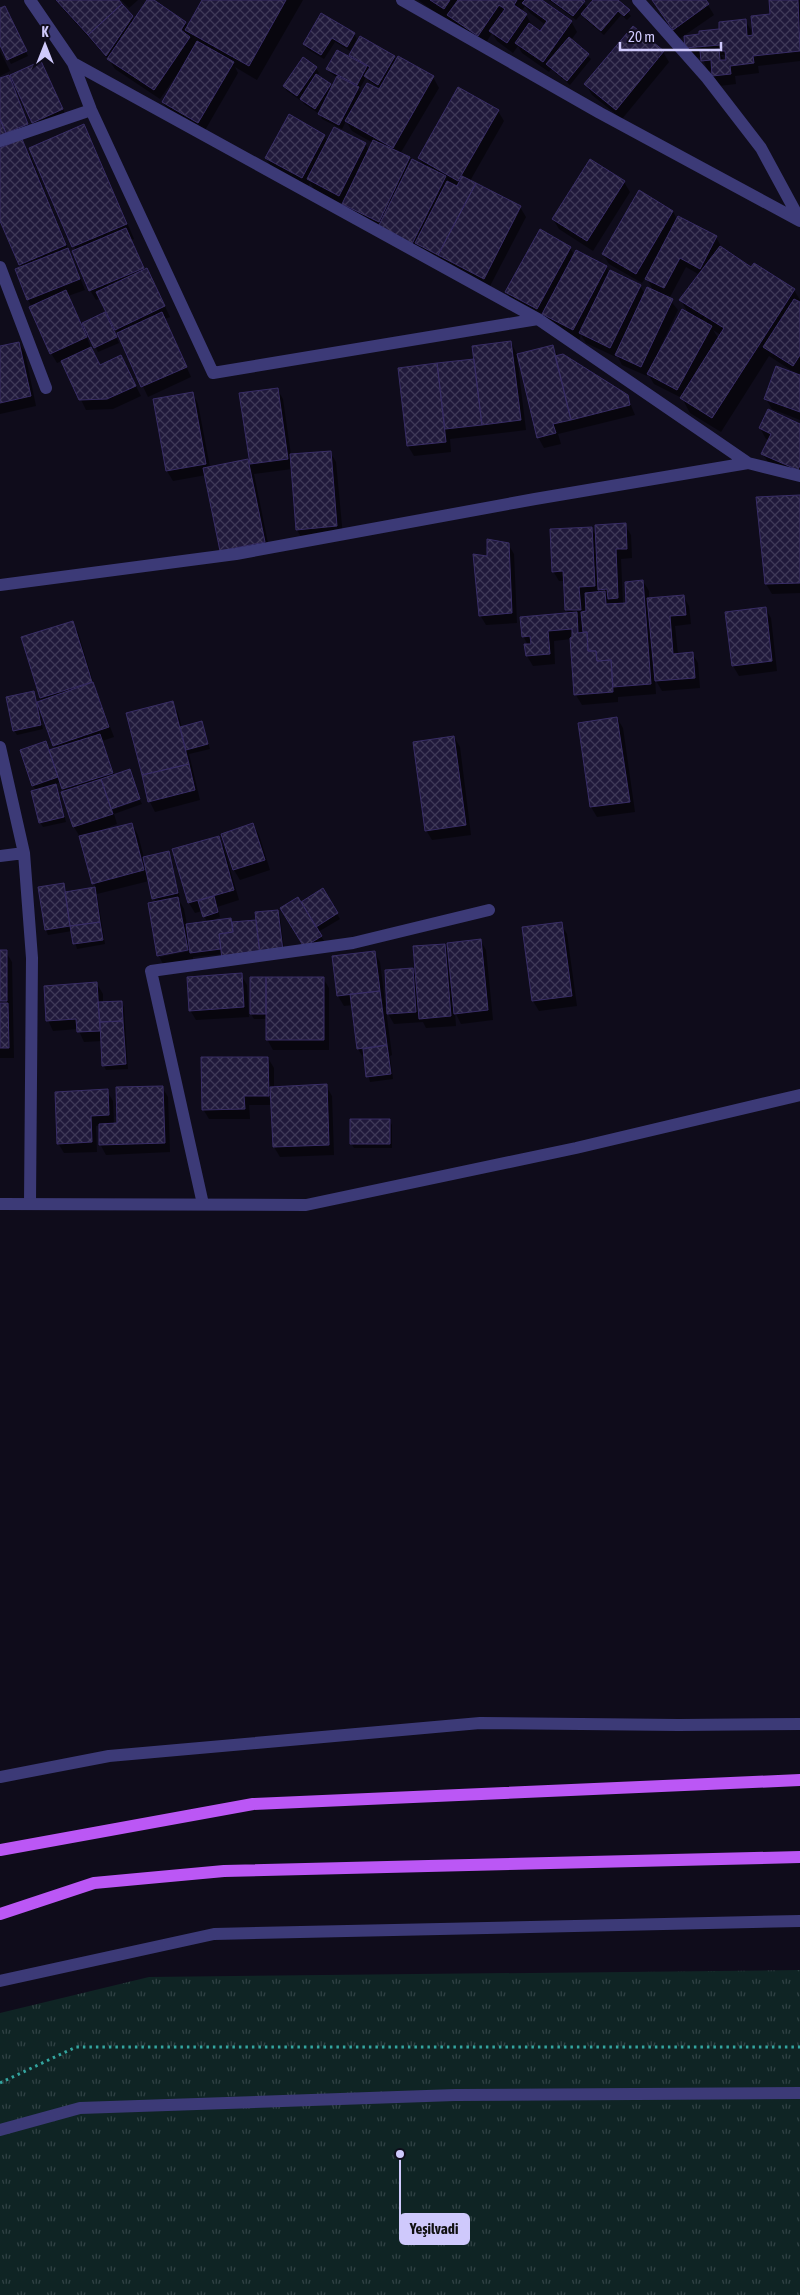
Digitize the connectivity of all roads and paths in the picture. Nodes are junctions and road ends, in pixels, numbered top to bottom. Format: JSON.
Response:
{"nodes":[{"id":1,"x":30,"y":0,"type":"edge"},
{"id":2,"x":402,"y":0,"type":"edge"},
{"id":3,"x":638,"y":0,"type":"edge"},
{"id":4,"x":73,"y":63,"type":"junction"},
{"id":5,"x":91,"y":110,"type":"junction"},
{"id":6,"x":0,"y":141,"type":"edge"},
{"id":7,"x":800,"y":220,"type":"edge"},
{"id":8,"x":0,"y":267,"type":"edge"},
{"id":9,"x":538,"y":319,"type":"junction"},
{"id":10,"x":46,"y":388,"type":"dead end"},
{"id":11,"x":748,"y":463,"type":"junction"},
{"id":12,"x":800,"y":476,"type":"edge"},
{"id":13,"x":0,"y":585,"type":"edge"},
{"id":14,"x":0,"y":747,"type":"edge"},
{"id":15,"x":24,"y":853,"type":"junction"},
{"id":16,"x":0,"y":856,"type":"edge"},
{"id":17,"x":489,"y":910,"type":"dead end"},
{"id":18,"x":800,"y":1095,"type":"edge"},
{"id":19,"x":30,"y":1203,"type":"junction"},
{"id":20,"x":0,"y":1204,"type":"edge"},
{"id":21,"x":203,"y":1204,"type":"junction"},
{"id":22,"x":800,"y":1724,"type":"edge"},
{"id":23,"x":0,"y":1776,"type":"edge"},
{"id":24,"x":800,"y":1780,"type":"edge"},
{"id":25,"x":0,"y":1850,"type":"edge"},
{"id":26,"x":800,"y":1858,"type":"edge"},
{"id":27,"x":0,"y":1914,"type":"edge"},
{"id":28,"x":800,"y":1921,"type":"edge"},
{"id":29,"x":0,"y":1981,"type":"edge"},
{"id":30,"x":800,"y":2046,"type":"edge"},
{"id":31,"x":0,"y":2083,"type":"edge"},
{"id":32,"x":800,"y":2093,"type":"edge"},
{"id":33,"x":0,"y":2130,"type":"edge"}],
"edges":[{"from":1,"to":4,"type":"street"},
{"from":2,"to":7,"type":"street"},
{"from":3,"to":7,"type":"street"},
{"from":4,"to":5,"type":"street"},
{"from":4,"to":9,"type":"street"},
{"from":5,"to":6,"type":"street"},
{"from":5,"to":9,"type":"street"},
{"from":8,"to":10,"type":"street"},
{"from":9,"to":11,"type":"street"},
{"from":11,"to":12,"type":"street"},
{"from":11,"to":13,"type":"street"},
{"from":14,"to":15,"type":"street"},
{"from":15,"to":16,"type":"street"},
{"from":15,"to":19,"type":"street"},
{"from":17,"to":21,"type":"street"},
{"from":18,"to":21,"type":"street"},
{"from":19,"to":20,"type":"street"},
{"from":19,"to":21,"type":"street"},
{"from":22,"to":23,"type":"street"},
{"from":24,"to":25,"type":"main road"},
{"from":26,"to":27,"type":"main road"},
{"from":28,"to":29,"type":"street"},
{"from":30,"to":31,"type":"path"},
{"from":32,"to":33,"type":"street"}]}
